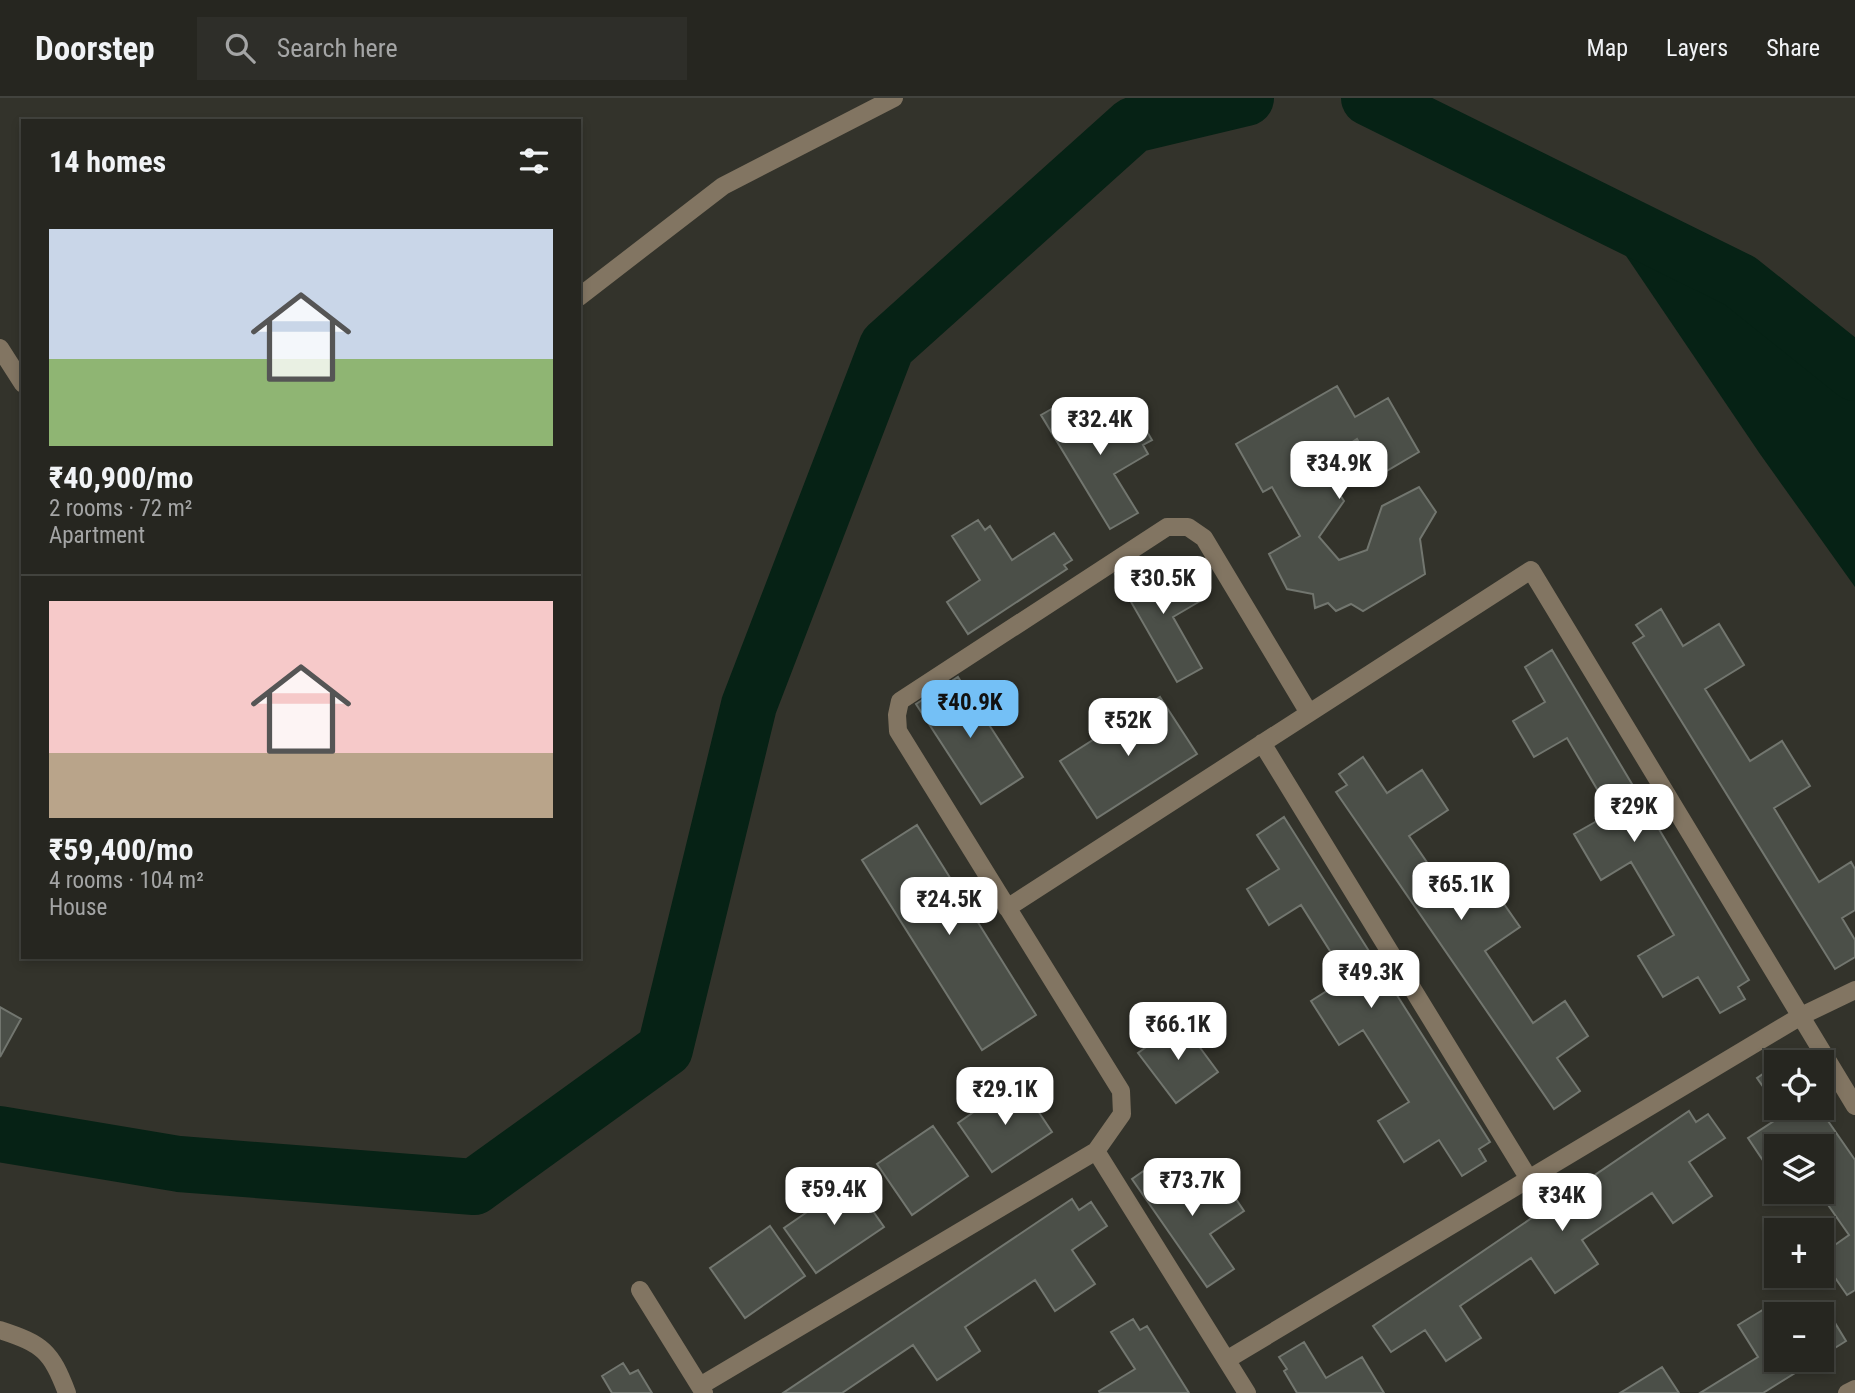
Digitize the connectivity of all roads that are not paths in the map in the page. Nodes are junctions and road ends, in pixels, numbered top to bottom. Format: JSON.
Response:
{"nodes":[{"id":1,"x":894,"y":98,"type":"edge"},
{"id":2,"x":581,"y":295,"type":"edge"},
{"id":3,"x":0,"y":348,"type":"edge"},
{"id":4,"x":21,"y":382,"type":"edge"},
{"id":5,"x":1309,"y":713,"type":"junction"},
{"id":6,"x":1262,"y":743,"type":"junction"},
{"id":7,"x":1007,"y":908,"type":"junction"},
{"id":8,"x":1855,"y":990,"type":"edge"},
{"id":9,"x":1801,"y":1016,"type":"junction"},
{"id":10,"x":1855,"y":1106,"type":"edge"},
{"id":11,"x":1096,"y":1151,"type":"junction"},
{"id":12,"x":1529,"y":1179,"type":"junction"},
{"id":13,"x":640,"y":1290,"type":"dead end"},
{"id":14,"x":0,"y":1330,"type":"edge"},
{"id":15,"x":1228,"y":1359,"type":"junction"},
{"id":16,"x":1855,"y":1389,"type":"edge"},
{"id":17,"x":702,"y":1390,"type":"edge"},
{"id":18,"x":67,"y":1393,"type":"edge"},
{"id":19,"x":1247,"y":1393,"type":"edge"},
{"id":20,"x":1847,"y":1393,"type":"edge"}],
"edges":[{"from":1,"to":2,"type":"street"},
{"from":3,"to":4,"type":"street"},
{"from":5,"to":6,"type":"street"},
{"from":5,"to":7,"type":"street"},
{"from":5,"to":9,"type":"street"},
{"from":6,"to":7,"type":"street"},
{"from":6,"to":12,"type":"street"},
{"from":7,"to":11,"type":"street"},
{"from":8,"to":9,"type":"street"},
{"from":9,"to":10,"type":"street"},
{"from":9,"to":12,"type":"street"},
{"from":11,"to":15,"type":"street"},
{"from":11,"to":17,"type":"street"},
{"from":12,"to":15,"type":"street"},
{"from":13,"to":17,"type":"street"},
{"from":14,"to":18,"type":"street"},
{"from":15,"to":19,"type":"street"},
{"from":16,"to":20,"type":"street"}]}
